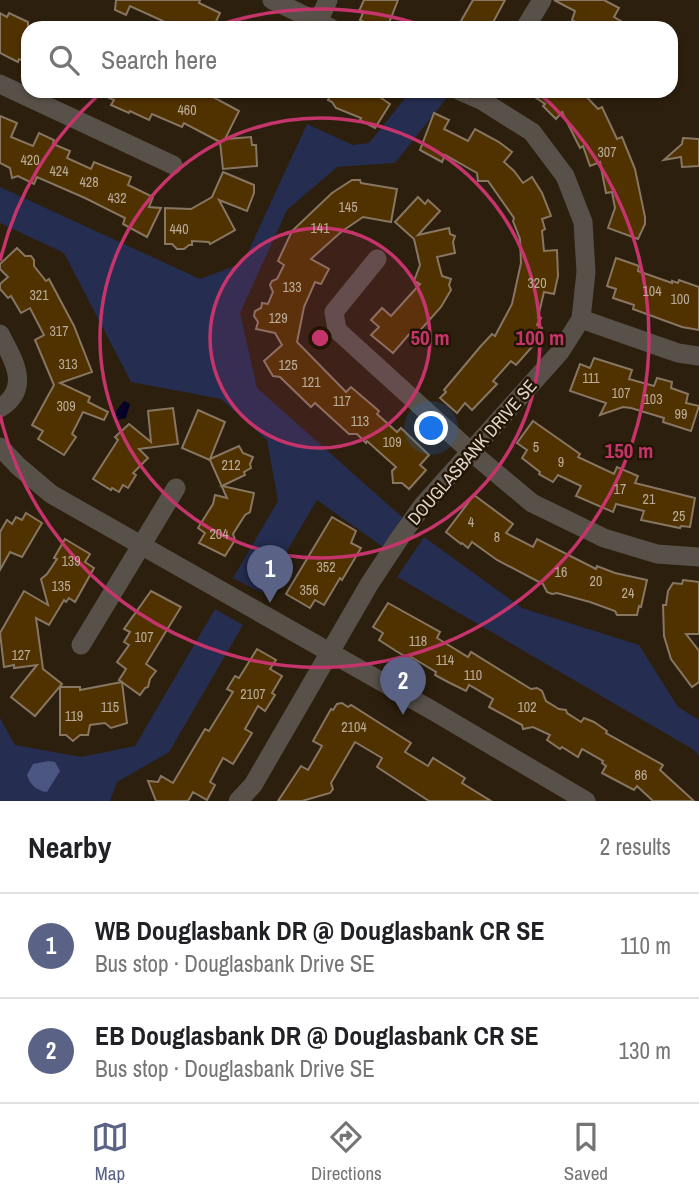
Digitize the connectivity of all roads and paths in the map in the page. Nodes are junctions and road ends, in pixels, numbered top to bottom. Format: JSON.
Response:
{"nodes":[{"id":1,"x":272,"y":0,"type":"edge"},
{"id":2,"x":328,"y":0,"type":"edge"},
{"id":3,"x":542,"y":0,"type":"edge"},
{"id":4,"x":316,"y":21,"type":"edge"},
{"id":5,"x":325,"y":21,"type":"edge"},
{"id":6,"x":529,"y":21,"type":"edge"},
{"id":7,"x":0,"y":84,"type":"edge"},
{"id":8,"x":21,"y":94,"type":"edge"},
{"id":9,"x":30,"y":98,"type":"edge"},
{"id":10,"x":487,"y":98,"type":"edge"},
{"id":11,"x":173,"y":165,"type":"dead end"},
{"id":12,"x":377,"y":259,"type":"dead end"},
{"id":13,"x":581,"y":319,"type":"junction"},
{"id":14,"x":0,"y":334,"type":"edge"},
{"id":15,"x":699,"y":356,"type":"edge"},
{"id":16,"x":0,"y":408,"type":"edge"},
{"id":17,"x":0,"y":447,"type":"edge"},
{"id":18,"x":470,"y":451,"type":"junction"},
{"id":19,"x":176,"y":488,"type":"dead end"},
{"id":20,"x":142,"y":547,"type":"junction"},
{"id":21,"x":699,"y":557,"type":"edge"},
{"id":22,"x":81,"y":645,"type":"dead end"},
{"id":23,"x":329,"y":653,"type":"junction"},
{"id":24,"x":238,"y":801,"type":"edge"},
{"id":25,"x":586,"y":801,"type":"edge"}],
"edges":[{"from":1,"to":4,"type":"street"},
{"from":2,"to":5,"type":"street"},
{"from":3,"to":6,"type":"street"},
{"from":7,"to":8,"type":"street"},
{"from":9,"to":11,"type":"street"},
{"from":10,"to":13,"type":"street","name":"DOUGLASBANK DRIVE SE"},
{"from":12,"to":18,"type":"street"},
{"from":13,"to":15,"type":"street"},
{"from":13,"to":18,"type":"street","name":"DOUGLASBANK DRIVE SE"},
{"from":14,"to":16,"type":"street"},
{"from":17,"to":20,"type":"street"},
{"from":18,"to":21,"type":"street"},
{"from":18,"to":23,"type":"street","name":"DOUGLASBANK DRIVE SE"},
{"from":19,"to":20,"type":"street"},
{"from":20,"to":22,"type":"street"},
{"from":20,"to":23,"type":"street"},
{"from":23,"to":24,"type":"street","name":"DOUGLASBANK DRIVE SE"},
{"from":23,"to":25,"type":"street"}]}
